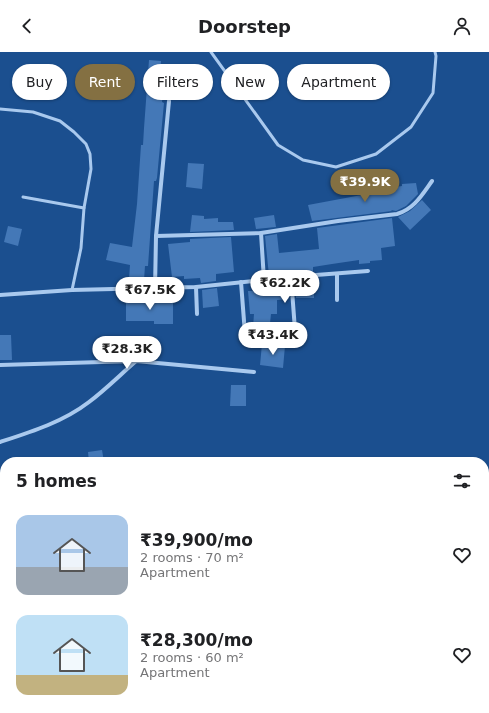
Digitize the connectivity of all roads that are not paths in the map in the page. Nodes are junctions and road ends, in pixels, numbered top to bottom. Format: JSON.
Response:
{"nodes":[{"id":1,"x":211,"y":52,"type":"edge"},
{"id":2,"x":435,"y":52,"type":"edge"},
{"id":3,"x":169,"y":101,"type":"dead end"},
{"id":4,"x":0,"y":108,"type":"edge"},
{"id":5,"x":432,"y":182,"type":"dead end"},
{"id":6,"x":23,"y":197,"type":"dead end"},
{"id":7,"x":84,"y":208,"type":"junction"},
{"id":8,"x":262,"y":233,"type":"junction"},
{"id":9,"x":156,"y":236,"type":"junction"},
{"id":10,"x":368,"y":271,"type":"dead end"},
{"id":11,"x":336,"y":274,"type":"junction"},
{"id":12,"x":291,"y":277,"type":"junction"},
{"id":13,"x":264,"y":280,"type":"junction"},
{"id":14,"x":241,"y":282,"type":"junction"},
{"id":15,"x":196,"y":287,"type":"junction"},
{"id":16,"x":155,"y":288,"type":"junction"},
{"id":17,"x":72,"y":290,"type":"junction"},
{"id":18,"x":0,"y":295,"type":"edge"},
{"id":19,"x":337,"y":300,"type":"dead end"},
{"id":20,"x":197,"y":314,"type":"dead end"},
{"id":21,"x":295,"y":330,"type":"dead end"},
{"id":22,"x":245,"y":334,"type":"dead end"},
{"id":23,"x":136,"y":361,"type":"junction"},
{"id":24,"x":0,"y":365,"type":"edge"},
{"id":25,"x":254,"y":372,"type":"dead end"},
{"id":26,"x":0,"y":442,"type":"edge"}],
"edges":[{"from":1,"to":2,"type":"lane"},
{"from":3,"to":9,"type":"street"},
{"from":4,"to":7,"type":"lane"},
{"from":5,"to":8,"type":"street"},
{"from":6,"to":7,"type":"lane"},
{"from":7,"to":17,"type":"lane"},
{"from":8,"to":9,"type":"street"},
{"from":8,"to":13,"type":"street"},
{"from":9,"to":16,"type":"street"},
{"from":10,"to":11,"type":"street"},
{"from":11,"to":12,"type":"street"},
{"from":11,"to":19,"type":"street"},
{"from":12,"to":13,"type":"street"},
{"from":12,"to":21,"type":"street"},
{"from":13,"to":14,"type":"street"},
{"from":14,"to":15,"type":"street"},
{"from":14,"to":22,"type":"street"},
{"from":15,"to":16,"type":"street"},
{"from":15,"to":20,"type":"street"},
{"from":16,"to":17,"type":"street"},
{"from":17,"to":18,"type":"street"},
{"from":23,"to":24,"type":"street"},
{"from":23,"to":25,"type":"street"},
{"from":23,"to":26,"type":"street"}]}
